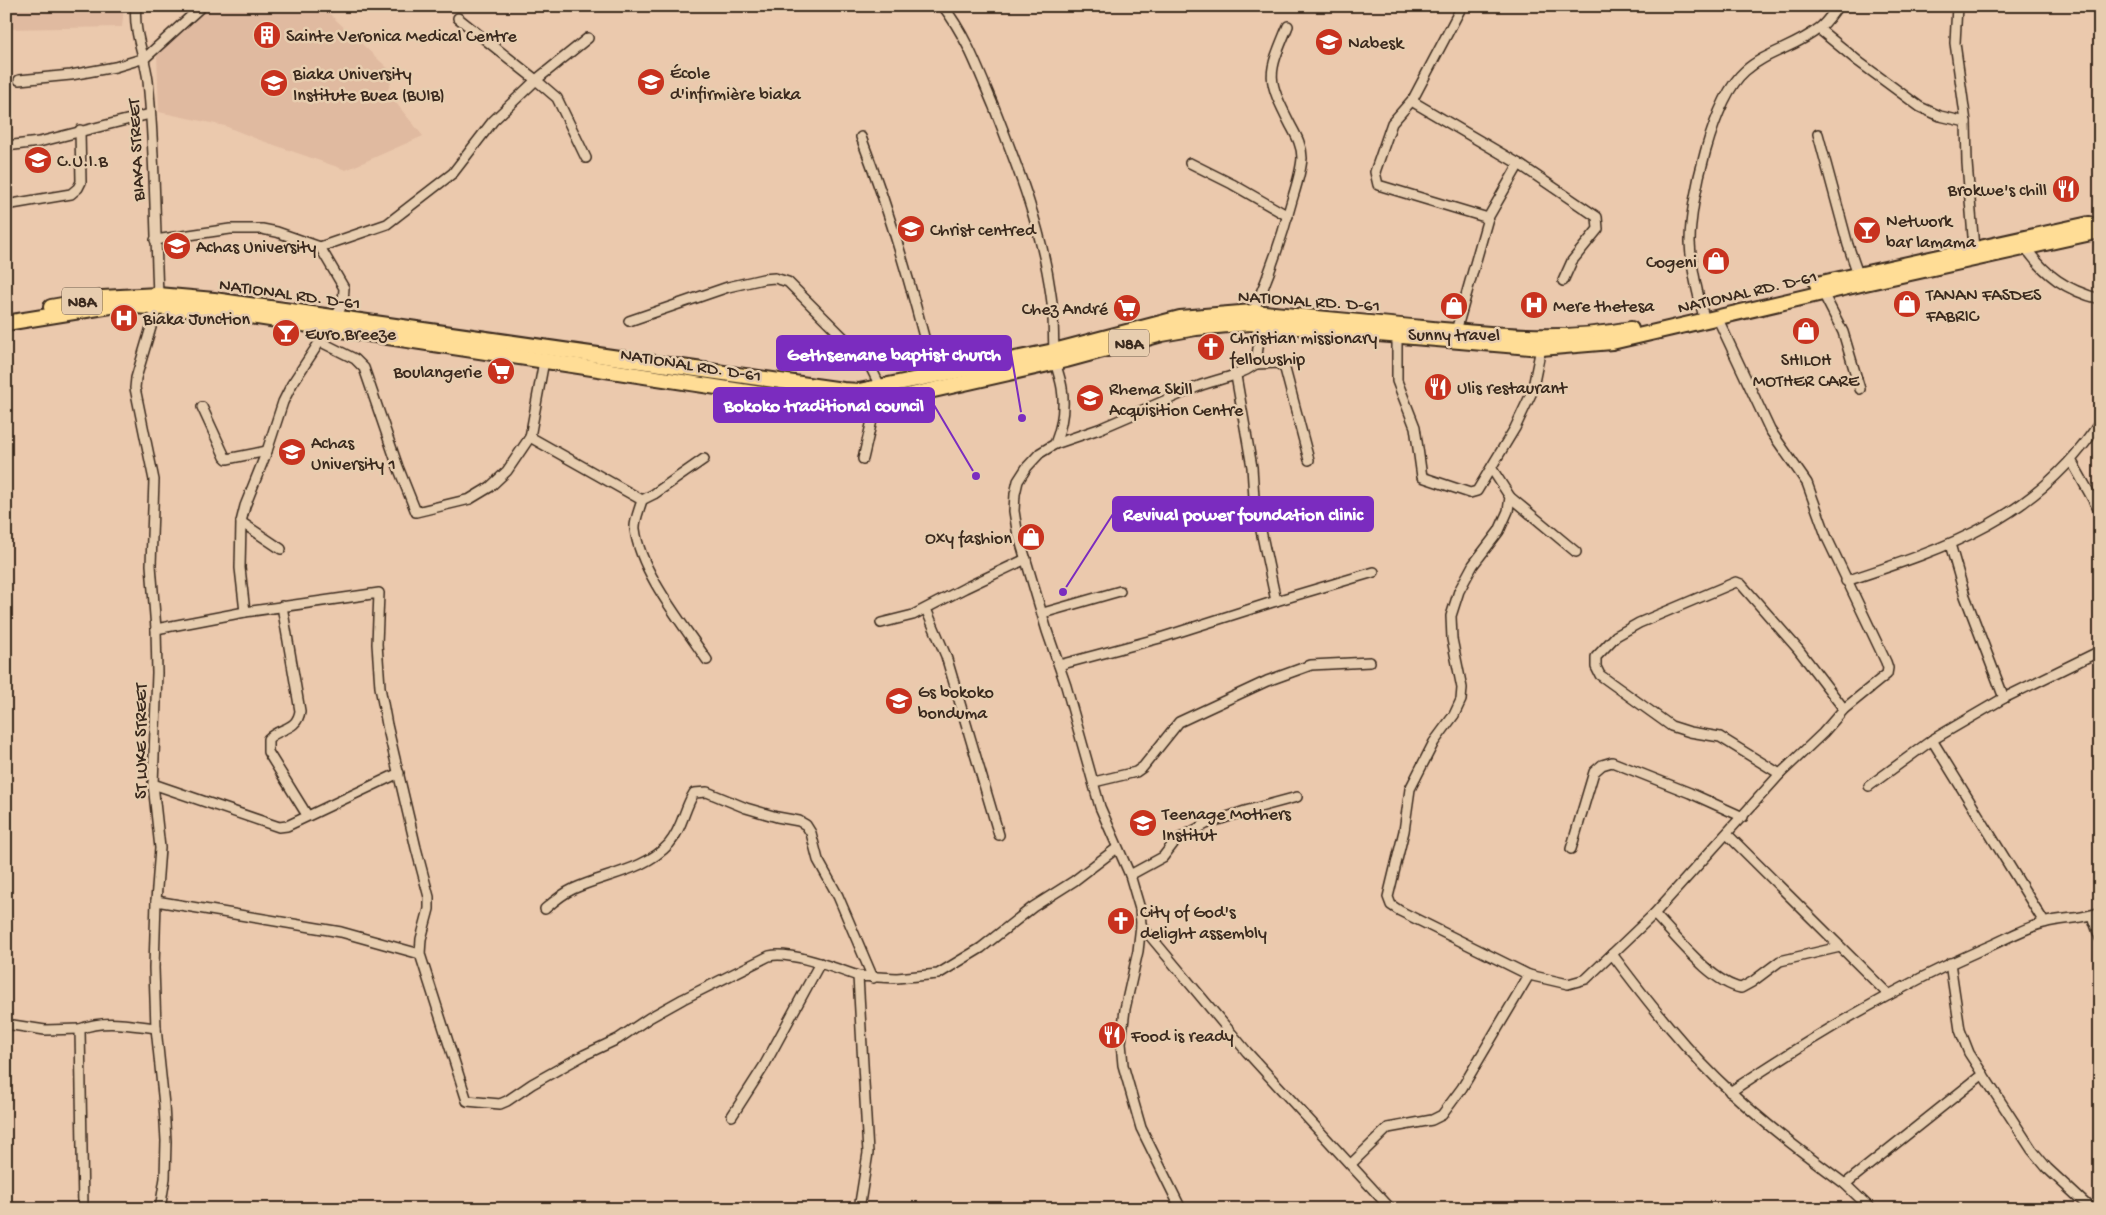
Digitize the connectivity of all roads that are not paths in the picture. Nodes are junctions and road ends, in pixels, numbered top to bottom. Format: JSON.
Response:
{"nodes":[{"id":1,"x":136,"y":6,"type":"edge"},
{"id":2,"x":202,"y":6,"type":"edge"},
{"id":3,"x":943,"y":6,"type":"edge"},
{"id":4,"x":1462,"y":6,"type":"edge"},
{"id":5,"x":1838,"y":6,"type":"edge"},
{"id":6,"x":1957,"y":6,"type":"edge"},
{"id":7,"x":458,"y":18,"type":"dead end"},
{"id":8,"x":1288,"y":26,"type":"dead end"},
{"id":9,"x":1819,"y":29,"type":"junction"},
{"id":10,"x":588,"y":38,"type":"dead end"},
{"id":11,"x":145,"y":58,"type":"junction"},
{"id":12,"x":19,"y":80,"type":"dead end"},
{"id":13,"x":536,"y":80,"type":"junction"},
{"id":14,"x":1413,"y":99,"type":"junction"},
{"id":15,"x":150,"y":114,"type":"junction"},
{"id":16,"x":1966,"y":122,"type":"junction"},
{"id":17,"x":80,"y":130,"type":"junction"},
{"id":18,"x":1818,"y":134,"type":"dead end"},
{"id":19,"x":861,"y":137,"type":"dead end"},
{"id":20,"x":6,"y":146,"type":"edge"},
{"id":21,"x":586,"y":158,"type":"dead end"},
{"id":22,"x":1190,"y":163,"type":"dead end"},
{"id":23,"x":1519,"y":164,"type":"junction"},
{"id":24,"x":6,"y":205,"type":"edge"},
{"id":25,"x":1288,"y":216,"type":"junction"},
{"id":26,"x":1488,"y":218,"type":"junction"},
{"id":27,"x":2100,"y":222,"type":"edge"},
{"id":28,"x":2100,"y":231,"type":"edge"},
{"id":29,"x":156,"y":240,"type":"junction"},
{"id":30,"x":320,"y":247,"type":"junction"},
{"id":31,"x":2025,"y":247,"type":"junction"},
{"id":32,"x":1974,"y":249,"type":"junction"},
{"id":33,"x":1858,"y":274,"type":"junction"},
{"id":34,"x":1563,"y":281,"type":"dead end"},
{"id":35,"x":1823,"y":293,"type":"junction"},
{"id":36,"x":2100,"y":299,"type":"edge"},
{"id":37,"x":157,"y":301,"type":"junction"},
{"id":38,"x":1253,"y":312,"type":"junction"},
{"id":39,"x":6,"y":315,"type":"edge"},
{"id":40,"x":1709,"y":317,"type":"junction"},
{"id":41,"x":628,"y":321,"type":"dead end"},
{"id":42,"x":6,"y":323,"type":"edge"},
{"id":43,"x":332,"y":323,"type":"junction"},
{"id":44,"x":1261,"y":324,"type":"junction"},
{"id":45,"x":1456,"y":331,"type":"junction"},
{"id":46,"x":1397,"y":336,"type":"junction"},
{"id":47,"x":321,"y":342,"type":"junction"},
{"id":48,"x":1541,"y":348,"type":"junction"},
{"id":49,"x":1054,"y":357,"type":"junction"},
{"id":50,"x":544,"y":361,"type":"junction"},
{"id":51,"x":1256,"y":364,"type":"junction"},
{"id":52,"x":934,"y":376,"type":"junction"},
{"id":53,"x":1236,"y":376,"type":"junction"},
{"id":54,"x":880,"y":386,"type":"junction"},
{"id":55,"x":1860,"y":389,"type":"dead end"},
{"id":56,"x":876,"y":404,"type":"junction"},
{"id":57,"x":202,"y":407,"type":"dead end"},
{"id":58,"x":2100,"y":422,"type":"edge"},
{"id":59,"x":530,"y":437,"type":"junction"},
{"id":60,"x":1055,"y":444,"type":"junction"},
{"id":61,"x":267,"y":451,"type":"junction"},
{"id":62,"x":704,"y":459,"type":"dead end"},
{"id":63,"x":863,"y":459,"type":"dead end"},
{"id":64,"x":1310,"y":460,"type":"dead end"},
{"id":65,"x":2071,"y":460,"type":"junction"},
{"id":66,"x":1492,"y":470,"type":"junction"},
{"id":67,"x":1510,"y":497,"type":"junction"},
{"id":68,"x":642,"y":500,"type":"junction"},
{"id":69,"x":2100,"y":512,"type":"edge"},
{"id":70,"x":240,"y":522,"type":"junction"},
{"id":71,"x":1950,"y":544,"type":"junction"},
{"id":72,"x":281,"y":549,"type":"dead end"},
{"id":73,"x":1576,"y":552,"type":"dead end"},
{"id":74,"x":1026,"y":560,"type":"junction"},
{"id":75,"x":1374,"y":572,"type":"dead end"},
{"id":76,"x":1846,"y":580,"type":"junction"},
{"id":77,"x":1120,"y":591,"type":"dead end"},
{"id":78,"x":1276,"y":601,"type":"junction"},
{"id":79,"x":282,"y":606,"type":"junction"},
{"id":80,"x":926,"y":609,"type":"junction"},
{"id":81,"x":245,"y":612,"type":"junction"},
{"id":82,"x":1043,"y":613,"type":"junction"},
{"id":83,"x":881,"y":623,"type":"dead end"},
{"id":84,"x":156,"y":629,"type":"junction"},
{"id":85,"x":2100,"y":651,"type":"edge"},
{"id":86,"x":707,"y":660,"type":"dead end"},
{"id":87,"x":1370,"y":662,"type":"dead end"},
{"id":88,"x":1059,"y":665,"type":"junction"},
{"id":89,"x":2004,"y":698,"type":"junction"},
{"id":90,"x":1844,"y":708,"type":"junction"},
{"id":91,"x":1932,"y":740,"type":"junction"},
{"id":92,"x":399,"y":772,"type":"junction"},
{"id":93,"x":1780,"y":774,"type":"junction"},
{"id":94,"x":1094,"y":782,"type":"junction"},
{"id":95,"x":153,"y":784,"type":"junction"},
{"id":96,"x":1869,"y":786,"type":"dead end"},
{"id":97,"x":1296,"y":797,"type":"dead end"},
{"id":98,"x":307,"y":815,"type":"junction"},
{"id":99,"x":1743,"y":817,"type":"junction"},
{"id":100,"x":1727,"y":834,"type":"junction"},
{"id":101,"x":999,"y":835,"type":"dead end"},
{"id":102,"x":1117,"y":848,"type":"junction"},
{"id":103,"x":1571,"y":849,"type":"dead end"},
{"id":104,"x":1130,"y":875,"type":"junction"},
{"id":105,"x":156,"y":901,"type":"junction"},
{"id":106,"x":545,"y":909,"type":"dead end"},
{"id":107,"x":1654,"y":914,"type":"junction"},
{"id":108,"x":2096,"y":914,"type":"edge"},
{"id":109,"x":2044,"y":922,"type":"junction"},
{"id":110,"x":1141,"y":925,"type":"junction"},
{"id":111,"x":2100,"y":938,"type":"edge"},
{"id":112,"x":1840,"y":946,"type":"junction"},
{"id":113,"x":420,"y":954,"type":"junction"},
{"id":114,"x":1612,"y":954,"type":"junction"},
{"id":115,"x":820,"y":963,"type":"junction"},
{"id":116,"x":1950,"y":963,"type":"junction"},
{"id":117,"x":1529,"y":975,"type":"junction"},
{"id":118,"x":858,"y":976,"type":"junction"},
{"id":119,"x":873,"y":978,"type":"junction"},
{"id":120,"x":1889,"y":995,"type":"junction"},
{"id":121,"x":6,"y":1024,"type":"edge"},
{"id":122,"x":156,"y":1028,"type":"junction"},
{"id":123,"x":80,"y":1030,"type":"junction"},
{"id":124,"x":1983,"y":1074,"type":"junction"},
{"id":125,"x":1730,"y":1092,"type":"junction"},
{"id":126,"x":732,"y":1116,"type":"dead end"},
{"id":127,"x":1350,"y":1164,"type":"junction"},
{"id":128,"x":1845,"y":1184,"type":"junction"},
{"id":129,"x":83,"y":1209,"type":"edge"},
{"id":130,"x":160,"y":1209,"type":"edge"},
{"id":131,"x":859,"y":1209,"type":"edge"},
{"id":132,"x":1181,"y":1209,"type":"edge"},
{"id":133,"x":1392,"y":1209,"type":"edge"},
{"id":134,"x":1872,"y":1209,"type":"edge"},
{"id":135,"x":2091,"y":1209,"type":"edge"}],
"edges":[{"from":1,"to":11,"type":"street","name":"BIAKA STREET"},
{"from":2,"to":11,"type":"street"},
{"from":3,"to":49,"type":"street"},
{"from":4,"to":14,"type":"street"},
{"from":5,"to":9,"type":"street"},
{"from":6,"to":16,"type":"street"},
{"from":7,"to":13,"type":"street"},
{"from":8,"to":25,"type":"street"},
{"from":9,"to":16,"type":"street"},
{"from":9,"to":40,"type":"street"},
{"from":10,"to":13,"type":"street"},
{"from":11,"to":12,"type":"street"},
{"from":11,"to":15,"type":"street","name":"BIAKA STREET"},
{"from":13,"to":21,"type":"street"},
{"from":13,"to":30,"type":"street"},
{"from":14,"to":23,"type":"street"},
{"from":14,"to":26,"type":"street"},
{"from":15,"to":17,"type":"street"},
{"from":15,"to":29,"type":"street","name":"BIAKA STREET"},
{"from":16,"to":32,"type":"street"},
{"from":17,"to":20,"type":"street"},
{"from":17,"to":24,"type":"street"},
{"from":18,"to":33,"type":"street"},
{"from":19,"to":52,"type":"street"},
{"from":22,"to":25,"type":"street"},
{"from":23,"to":26,"type":"street"},
{"from":23,"to":34,"type":"street"},
{"from":25,"to":38,"type":"street"},
{"from":26,"to":45,"type":"street"},
{"from":27,"to":32,"type":"highway","name":"NATIONAL RD. D-61","number":"N8A"},
{"from":28,"to":31,"type":"highway","name":"NATIONAL RD. D-61","number":"N8A"},
{"from":29,"to":30,"type":"street"},
{"from":29,"to":37,"type":"street","name":"BIAKA STREET"},
{"from":30,"to":43,"type":"street"},
{"from":31,"to":35,"type":"highway","name":"NATIONAL RD. D-61","number":"N8A"},
{"from":31,"to":36,"type":"street"},
{"from":32,"to":33,"type":"highway","name":"NATIONAL RD. D-61","number":"N8A"},
{"from":33,"to":40,"type":"highway","name":"NATIONAL RD. D-61","number":"N8A"},
{"from":35,"to":40,"type":"highway","name":"NATIONAL RD. D-61","number":"N8A"},
{"from":35,"to":55,"type":"street"},
{"from":37,"to":39,"type":"highway","number":"N8A"},
{"from":37,"to":42,"type":"highway","number":"N8A"},
{"from":37,"to":43,"type":"highway","name":"NATIONAL RD. D-61","number":"N8A"},
{"from":37,"to":84,"type":"street","name":"ST LUKE STREET"},
{"from":38,"to":45,"type":"highway","name":"NATIONAL RD. D-61","number":"N8A"},
{"from":38,"to":49,"type":"highway","name":"NATIONAL RD. D-61","number":"N8A"},
{"from":40,"to":45,"type":"highway","name":"NATIONAL RD. D-61","number":"N8A"},
{"from":40,"to":48,"type":"highway","name":"NATIONAL RD. D-61","number":"N8A"},
{"from":40,"to":76,"type":"street"},
{"from":41,"to":54,"type":"street"},
{"from":43,"to":47,"type":"street"},
{"from":43,"to":50,"type":"highway","name":"NATIONAL RD. D-61","number":"N8A"},
{"from":43,"to":54,"type":"highway","name":"NATIONAL RD. D-61","number":"N8A"},
{"from":44,"to":46,"type":"highway","name":"NATIONAL RD. D-61","number":"N8A"},
{"from":44,"to":49,"type":"highway","name":"NATIONAL RD. D-61","number":"N8A"},
{"from":44,"to":51,"type":"street"},
{"from":46,"to":48,"type":"highway","name":"NATIONAL RD. D-61","number":"N8A"},
{"from":46,"to":66,"type":"street"},
{"from":47,"to":59,"type":"street"},
{"from":47,"to":61,"type":"street"},
{"from":48,"to":66,"type":"street"},
{"from":49,"to":52,"type":"highway","name":"NATIONAL RD. D-61","number":"N8A"},
{"from":49,"to":56,"type":"highway","name":"NATIONAL RD. D-61","number":"N8A"},
{"from":49,"to":60,"type":"street"},
{"from":50,"to":56,"type":"highway","name":"NATIONAL RD. D-61","number":"N8A"},
{"from":50,"to":59,"type":"street"},
{"from":51,"to":53,"type":"street"},
{"from":51,"to":64,"type":"street"},
{"from":52,"to":54,"type":"highway","name":"NATIONAL RD. D-61","number":"N8A"},
{"from":53,"to":60,"type":"street"},
{"from":53,"to":78,"type":"street"},
{"from":54,"to":56,"type":"street"},
{"from":56,"to":63,"type":"street"},
{"from":57,"to":61,"type":"street"},
{"from":58,"to":65,"type":"street"},
{"from":59,"to":68,"type":"street"},
{"from":60,"to":74,"type":"street"},
{"from":61,"to":70,"type":"street"},
{"from":62,"to":68,"type":"street"},
{"from":65,"to":69,"type":"street"},
{"from":65,"to":71,"type":"street"},
{"from":66,"to":67,"type":"street"},
{"from":67,"to":73,"type":"street"},
{"from":67,"to":117,"type":"street"},
{"from":68,"to":86,"type":"street"},
{"from":70,"to":72,"type":"street"},
{"from":70,"to":81,"type":"street"},
{"from":71,"to":76,"type":"street"},
{"from":71,"to":89,"type":"street"},
{"from":74,"to":80,"type":"street"},
{"from":74,"to":82,"type":"street"},
{"from":75,"to":78,"type":"street"},
{"from":76,"to":90,"type":"street"},
{"from":77,"to":82,"type":"street"},
{"from":78,"to":88,"type":"street"},
{"from":79,"to":81,"type":"street"},
{"from":79,"to":92,"type":"street"},
{"from":79,"to":98,"type":"street"},
{"from":80,"to":83,"type":"street"},
{"from":80,"to":101,"type":"street"},
{"from":81,"to":84,"type":"street"},
{"from":82,"to":88,"type":"street"},
{"from":84,"to":95,"type":"street","name":"ST LUKE STREET"},
{"from":85,"to":89,"type":"street"},
{"from":87,"to":94,"type":"street"},
{"from":88,"to":94,"type":"street"},
{"from":89,"to":91,"type":"street"},
{"from":90,"to":93,"type":"street"},
{"from":90,"to":93,"type":"street"},
{"from":91,"to":96,"type":"street"},
{"from":91,"to":109,"type":"street"},
{"from":92,"to":98,"type":"street"},
{"from":92,"to":113,"type":"street"},
{"from":93,"to":99,"type":"street"},
{"from":94,"to":102,"type":"street"},
{"from":95,"to":98,"type":"street"},
{"from":95,"to":105,"type":"street","name":"ST LUKE STREET"},
{"from":97,"to":104,"type":"street"},
{"from":99,"to":100,"type":"street"},
{"from":99,"to":103,"type":"street"},
{"from":100,"to":107,"type":"street"},
{"from":100,"to":112,"type":"street"},
{"from":102,"to":104,"type":"street"},
{"from":102,"to":119,"type":"street"},
{"from":104,"to":110,"type":"street"},
{"from":105,"to":113,"type":"street"},
{"from":105,"to":122,"type":"street","name":"ST LUKE STREET"},
{"from":106,"to":119,"type":"street"},
{"from":107,"to":112,"type":"street"},
{"from":107,"to":114,"type":"street"},
{"from":108,"to":109,"type":"street"},
{"from":108,"to":111,"type":"street"},
{"from":109,"to":116,"type":"street"},
{"from":110,"to":127,"type":"street"},
{"from":110,"to":132,"type":"street"},
{"from":112,"to":120,"type":"street"},
{"from":113,"to":115,"type":"street"},
{"from":114,"to":117,"type":"street"},
{"from":114,"to":125,"type":"street"},
{"from":115,"to":118,"type":"street"},
{"from":115,"to":126,"type":"street"},
{"from":116,"to":120,"type":"street"},
{"from":116,"to":124,"type":"street"},
{"from":117,"to":127,"type":"street"},
{"from":118,"to":119,"type":"street"},
{"from":118,"to":131,"type":"street"},
{"from":120,"to":125,"type":"street"},
{"from":121,"to":123,"type":"street"},
{"from":122,"to":123,"type":"street"},
{"from":122,"to":130,"type":"street","name":"ST LUKE STREET"},
{"from":123,"to":129,"type":"street"},
{"from":124,"to":128,"type":"street"},
{"from":124,"to":135,"type":"street"},
{"from":125,"to":128,"type":"street"},
{"from":127,"to":133,"type":"street"},
{"from":128,"to":134,"type":"street"}]}
